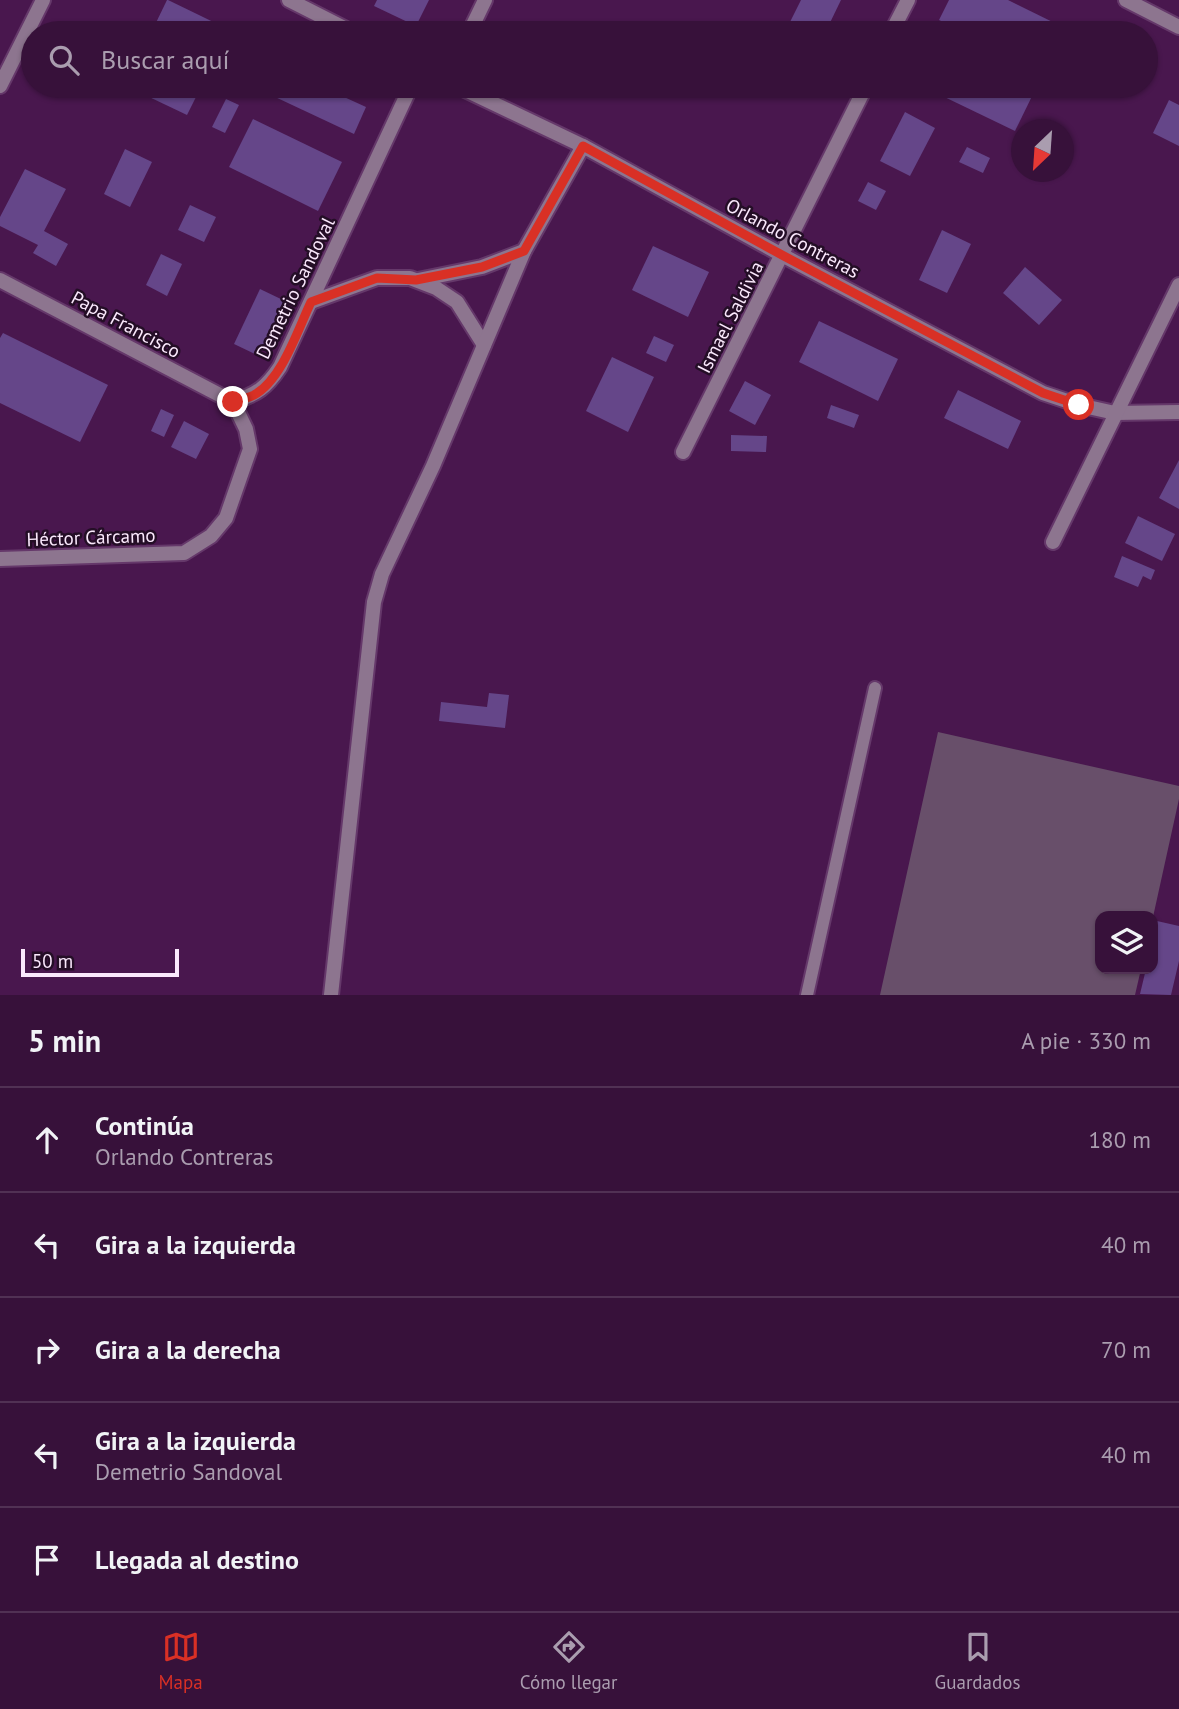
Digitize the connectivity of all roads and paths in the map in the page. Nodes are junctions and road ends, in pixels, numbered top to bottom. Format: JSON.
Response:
{"nodes":[{"id":1,"x":43,"y":0,"type":"edge"},
{"id":2,"x":289,"y":0,"type":"edge"},
{"id":3,"x":485,"y":0,"type":"edge"},
{"id":4,"x":908,"y":0,"type":"edge"},
{"id":5,"x":1126,"y":0,"type":"edge"},
{"id":6,"x":32,"y":21,"type":"edge"},
{"id":7,"x":330,"y":21,"type":"edge"},
{"id":8,"x":475,"y":21,"type":"edge"},
{"id":9,"x":897,"y":21,"type":"edge"},
{"id":10,"x":1179,"y":27,"type":"edge"},
{"id":11,"x":21,"y":44,"type":"edge"},
{"id":12,"x":0,"y":86,"type":"edge"},
{"id":13,"x":405,"y":98,"type":"edge"},
{"id":14,"x":482,"y":98,"type":"edge"},
{"id":15,"x":860,"y":98,"type":"edge"},
{"id":16,"x":583,"y":146,"type":"junction"},
{"id":17,"x":524,"y":251,"type":"junction"},
{"id":18,"x":782,"y":255,"type":"junction"},
{"id":19,"x":0,"y":280,"type":"edge"},
{"id":20,"x":416,"y":280,"type":"junction"},
{"id":21,"x":1179,"y":285,"type":"edge"},
{"id":22,"x":311,"y":302,"type":"junction"},
{"id":23,"x":484,"y":345,"type":"junction"},
{"id":24,"x":233,"y":402,"type":"junction"},
{"id":25,"x":1179,"y":412,"type":"edge"},
{"id":26,"x":1115,"y":413,"type":"junction"},
{"id":27,"x":683,"y":452,"type":"dead end"},
{"id":28,"x":1053,"y":542,"type":"dead end"},
{"id":29,"x":0,"y":559,"type":"edge"},
{"id":30,"x":875,"y":688,"type":"dead end"},
{"id":31,"x":331,"y":995,"type":"edge"},
{"id":32,"x":807,"y":995,"type":"edge"}],
"edges":[{"from":1,"to":6,"type":"street"},
{"from":2,"to":7,"type":"street"},
{"from":3,"to":8,"type":"street"},
{"from":4,"to":9,"type":"street"},
{"from":5,"to":10,"type":"street"},
{"from":11,"to":12,"type":"street"},
{"from":13,"to":22,"type":"street","name":"Demetrio Sandoval"},
{"from":14,"to":16,"type":"street","name":"Orlando Contreras"},
{"from":15,"to":18,"type":"street","name":"Ismael Saldivia"},
{"from":16,"to":17,"type":"street"},
{"from":16,"to":18,"type":"street","name":"Orlando Contreras"},
{"from":17,"to":20,"type":"street"},
{"from":17,"to":23,"type":"street"},
{"from":18,"to":26,"type":"street","name":"Orlando Contreras"},
{"from":18,"to":27,"type":"street","name":"Ismael Saldivia"},
{"from":19,"to":24,"type":"street","name":"Papa Francisco"},
{"from":20,"to":22,"type":"street"},
{"from":20,"to":23,"type":"street"},
{"from":21,"to":26,"type":"street"},
{"from":22,"to":24,"type":"street","name":"Demetrio Sandoval"},
{"from":23,"to":31,"type":"street"},
{"from":24,"to":29,"type":"street","name":"Héctor Cárcamo"},
{"from":25,"to":26,"type":"street"},
{"from":26,"to":28,"type":"street"},
{"from":30,"to":32,"type":"lane"}]}
